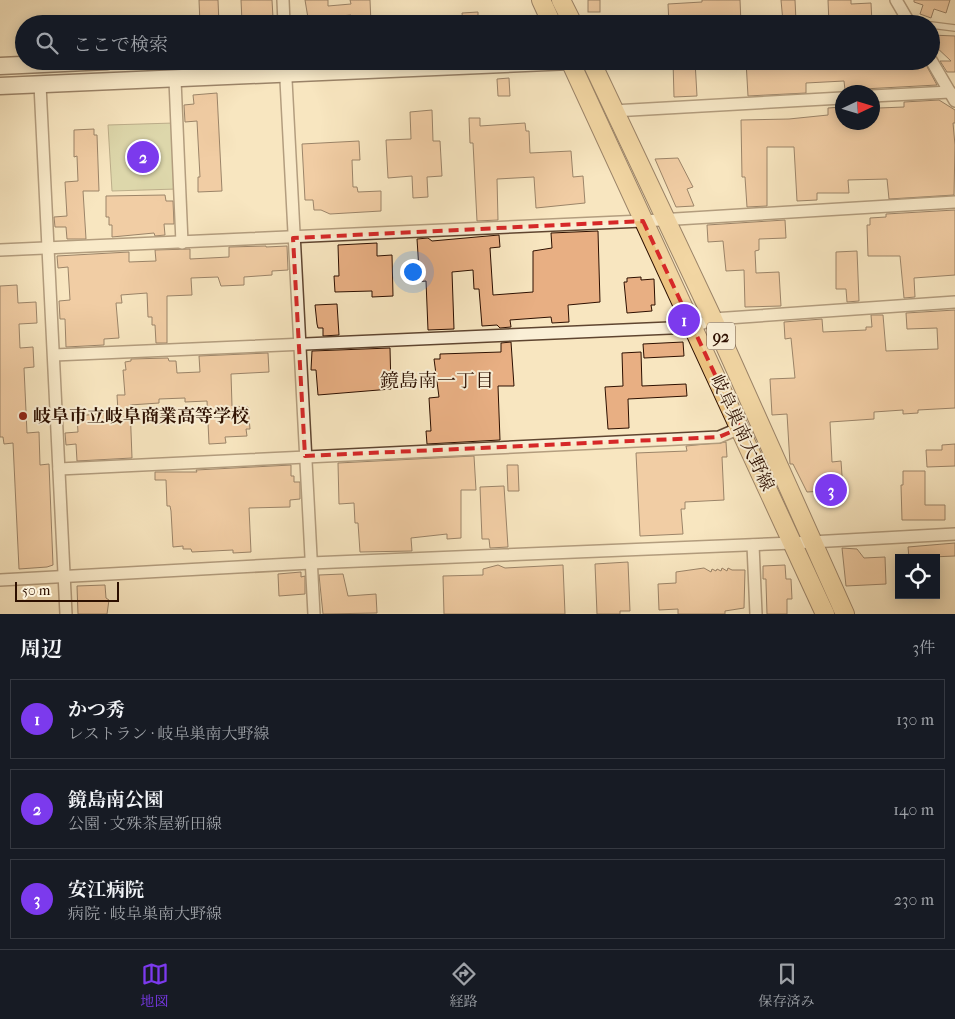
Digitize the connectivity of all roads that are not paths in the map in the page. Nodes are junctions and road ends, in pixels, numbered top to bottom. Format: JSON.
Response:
{"nodes":[{"id":1,"x":282,"y":0,"type":"edge"},
{"id":2,"x":541,"y":0,"type":"edge"},
{"id":3,"x":561,"y":0,"type":"edge"},
{"id":4,"x":896,"y":0,"type":"edge"},
{"id":5,"x":283,"y":15,"type":"edge"},
{"id":6,"x":548,"y":15,"type":"edge"},
{"id":7,"x":568,"y":15,"type":"edge"},
{"id":8,"x":905,"y":15,"type":"edge"},
{"id":9,"x":940,"y":26,"type":"edge"},
{"id":10,"x":955,"y":28,"type":"edge"},
{"id":11,"x":15,"y":65,"type":"edge"},
{"id":12,"x":0,"y":66,"type":"edge"},
{"id":13,"x":260,"y":70,"type":"edge"},
{"id":14,"x":286,"y":70,"type":"edge"},
{"id":15,"x":575,"y":70,"type":"edge"},
{"id":16,"x":595,"y":70,"type":"edge"},
{"id":17,"x":937,"y":70,"type":"edge"},
{"id":18,"x":174,"y":80,"type":"junction"},
{"id":19,"x":40,"y":85,"type":"junction"},
{"id":20,"x":0,"y":86,"type":"edge"},
{"id":21,"x":880,"y":96,"type":"edge"},
{"id":22,"x":953,"y":96,"type":"edge"},
{"id":23,"x":835,"y":98,"type":"edge"},
{"id":24,"x":613,"y":111,"type":"junction"},
{"id":25,"x":955,"y":202,"type":"edge"},
{"id":26,"x":666,"y":220,"type":"junction"},
{"id":27,"x":644,"y":221,"type":"junction"},
{"id":28,"x":293,"y":238,"type":"junction"},
{"id":29,"x":182,"y":243,"type":"junction"},
{"id":30,"x":48,"y":248,"type":"junction"},
{"id":31,"x":0,"y":250,"type":"edge"},
{"id":32,"x":955,"y":302,"type":"edge"},
{"id":33,"x":713,"y":319,"type":"junction"},
{"id":34,"x":693,"y":327,"type":"junction"},
{"id":35,"x":299,"y":345,"type":"junction"},
{"id":36,"x":54,"y":355,"type":"junction"},
{"id":37,"x":740,"y":428,"type":"junction"},
{"id":38,"x":305,"y":456,"type":"junction"},
{"id":39,"x":59,"y":469,"type":"junction"},
{"id":40,"x":955,"y":534,"type":"edge"},
{"id":41,"x":812,"y":542,"type":"junction"},
{"id":42,"x":793,"y":543,"type":"junction"},
{"id":43,"x":753,"y":545,"type":"junction"},
{"id":44,"x":311,"y":563,"type":"junction"},
{"id":45,"x":65,"y":576,"type":"junction"},
{"id":46,"x":0,"y":580,"type":"edge"},
{"id":47,"x":66,"y":614,"type":"edge"},
{"id":48,"x":314,"y":614,"type":"edge"},
{"id":49,"x":756,"y":614,"type":"edge"},
{"id":50,"x":825,"y":614,"type":"edge"},
{"id":51,"x":845,"y":614,"type":"edge"}],
"edges":[{"from":1,"to":5,"type":"street"},
{"from":2,"to":6,"type":"main road"},
{"from":3,"to":7,"type":"main road"},
{"from":4,"to":8,"type":"street"},
{"from":9,"to":10,"type":"lane"},
{"from":11,"to":12,"type":"main road"},
{"from":13,"to":18,"type":"main road"},
{"from":14,"to":28,"type":"street"},
{"from":15,"to":27,"type":"main road","name":"岐阜巣南大野線","number":"92"},
{"from":16,"to":24,"type":"main road","name":"岐阜巣南大野線","number":"92"},
{"from":17,"to":22,"type":"street"},
{"from":18,"to":19,"type":"main road"},
{"from":18,"to":29,"type":"street"},
{"from":19,"to":20,"type":"main road"},
{"from":19,"to":30,"type":"street"},
{"from":21,"to":22,"type":"street"},
{"from":23,"to":24,"type":"street"},
{"from":24,"to":26,"type":"main road","name":"岐阜巣南大野線","number":"92"},
{"from":25,"to":26,"type":"street"},
{"from":26,"to":27,"type":"street"},
{"from":26,"to":33,"type":"main road","name":"岐阜巣南大野線","number":"92"},
{"from":27,"to":28,"type":"street"},
{"from":27,"to":34,"type":"main road","name":"岐阜巣南大野線","number":"92"},
{"from":28,"to":29,"type":"street"},
{"from":28,"to":35,"type":"street"},
{"from":29,"to":30,"type":"street"},
{"from":30,"to":31,"type":"street"},
{"from":30,"to":36,"type":"street"},
{"from":32,"to":33,"type":"street"},
{"from":33,"to":34,"type":"street"},
{"from":33,"to":41,"type":"main road","name":"岐阜巣南大野線","number":"92"},
{"from":34,"to":35,"type":"street"},
{"from":34,"to":37,"type":"main road","name":"岐阜巣南大野線","number":"92"},
{"from":35,"to":36,"type":"street"},
{"from":35,"to":38,"type":"street"},
{"from":36,"to":39,"type":"street"},
{"from":37,"to":38,"type":"street"},
{"from":37,"to":42,"type":"main road","name":"岐阜巣南大野線","number":"92"},
{"from":38,"to":39,"type":"street"},
{"from":38,"to":44,"type":"street"},
{"from":39,"to":45,"type":"street"},
{"from":40,"to":41,"type":"street"},
{"from":41,"to":42,"type":"street"},
{"from":41,"to":51,"type":"main road","name":"岐阜巣南大野線","number":"92"},
{"from":42,"to":43,"type":"street"},
{"from":42,"to":50,"type":"main road","name":"岐阜巣南大野線","number":"92"},
{"from":43,"to":44,"type":"street"},
{"from":43,"to":49,"type":"street"},
{"from":44,"to":45,"type":"street"},
{"from":44,"to":48,"type":"street"},
{"from":45,"to":46,"type":"street"},
{"from":45,"to":47,"type":"street"}]}
